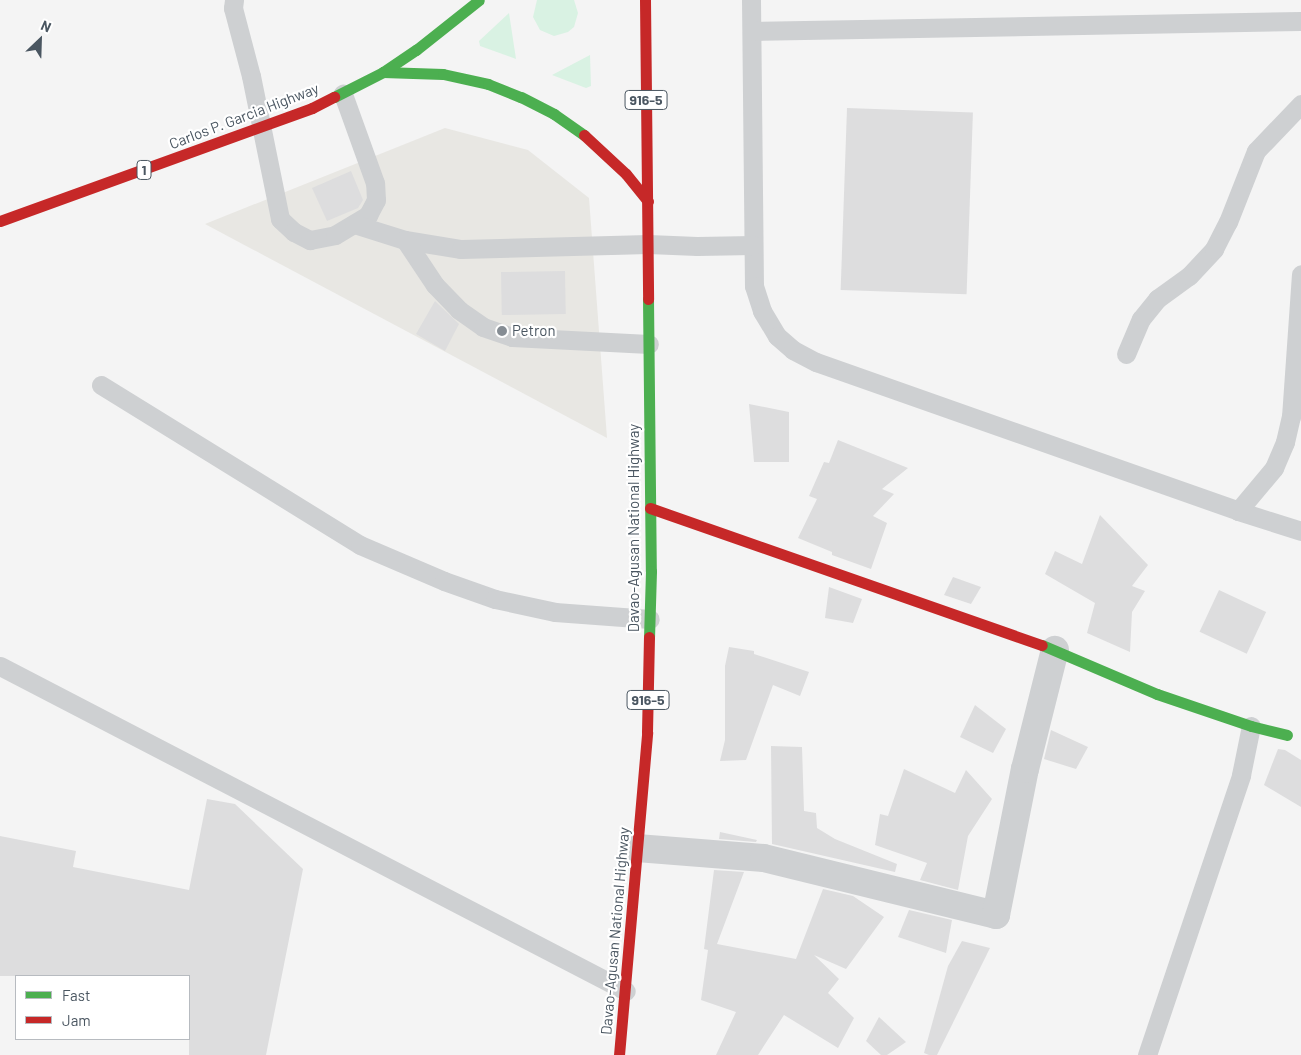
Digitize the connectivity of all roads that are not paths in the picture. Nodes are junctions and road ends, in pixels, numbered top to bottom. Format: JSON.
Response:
{"nodes":[{"id":1,"x":234,"y":0,"type":"edge"},
{"id":2,"x":479,"y":0,"type":"edge"},
{"id":3,"x":645,"y":0,"type":"edge"},
{"id":4,"x":752,"y":0,"type":"edge"},
{"id":5,"x":1301,"y":21,"type":"edge"},
{"id":6,"x":753,"y":31,"type":"junction"},
{"id":7,"x":382,"y":72,"type":"junction"},
{"id":8,"x":343,"y":94,"type":"junction"},
{"id":9,"x":1301,"y":104,"type":"edge"},
{"id":10,"x":262,"y":128,"type":"junction"},
{"id":11,"x":648,"y":201,"type":"junction"},
{"id":12,"x":0,"y":221,"type":"edge"},
{"id":13,"x":354,"y":224,"type":"junction"},
{"id":14,"x":405,"y":240,"type":"junction"},
{"id":15,"x":648,"y":244,"type":"junction"},
{"id":16,"x":752,"y":245,"type":"junction"},
{"id":17,"x":1301,"y":274,"type":"edge"},
{"id":18,"x":649,"y":344,"type":"junction"},
{"id":19,"x":1126,"y":354,"type":"dead end"},
{"id":20,"x":101,"y":385,"type":"dead end"},
{"id":21,"x":650,"y":508,"type":"junction"},
{"id":22,"x":1238,"y":511,"type":"junction"},
{"id":23,"x":1301,"y":530,"type":"edge"},
{"id":24,"x":650,"y":619,"type":"junction"},
{"id":25,"x":1055,"y":650,"type":"junction"},
{"id":26,"x":0,"y":666,"type":"edge"},
{"id":27,"x":1251,"y":726,"type":"junction"},
{"id":28,"x":1287,"y":735,"type":"dead end"},
{"id":29,"x":638,"y":848,"type":"junction"},
{"id":30,"x":626,"y":991,"type":"junction"},
{"id":31,"x":619,"y":1055,"type":"edge"},
{"id":32,"x":1147,"y":1055,"type":"edge"}],
"edges":[{"from":1,"to":10,"type":"lane"},
{"from":2,"to":7,"type":"main road","name":"Carlos P. Garcia Highway","number":"1"},
{"from":3,"to":11,"type":"main road","name":"Davao-Agusan National Highway","number":"916-5"},
{"from":4,"to":6,"type":"lane"},
{"from":5,"to":6,"type":"lane"},
{"from":6,"to":16,"type":"lane"},
{"from":7,"to":8,"type":"main road","name":"Carlos P. Garcia Highway","number":"1"},
{"from":7,"to":11,"type":"main road"},
{"from":8,"to":10,"type":"main road","name":"Carlos P. Garcia Highway","number":"1"},
{"from":8,"to":13,"type":"lane"},
{"from":9,"to":19,"type":"lane"},
{"from":10,"to":12,"type":"main road","name":"Carlos P. Garcia Highway","number":"1"},
{"from":10,"to":13,"type":"lane"},
{"from":11,"to":15,"type":"main road","name":"Davao-Agusan National Highway","number":"916-5"},
{"from":13,"to":14,"type":"lane"},
{"from":14,"to":15,"type":"lane"},
{"from":14,"to":18,"type":"lane"},
{"from":15,"to":16,"type":"lane"},
{"from":15,"to":18,"type":"main road","name":"Davao-Agusan National Highway","number":"916-5"},
{"from":16,"to":22,"type":"lane"},
{"from":17,"to":22,"type":"lane"},
{"from":18,"to":21,"type":"main road","name":"Davao-Agusan National Highway","number":"916-5"},
{"from":20,"to":24,"type":"lane"},
{"from":21,"to":24,"type":"main road","name":"Davao-Agusan National Highway","number":"916-5"},
{"from":21,"to":25,"type":"main road"},
{"from":22,"to":23,"type":"lane"},
{"from":24,"to":29,"type":"main road","name":"Davao-Agusan National Highway","number":"916-5"},
{"from":25,"to":27,"type":"main road"},
{"from":25,"to":29,"type":"street"},
{"from":26,"to":30,"type":"lane"},
{"from":27,"to":28,"type":"main road"},
{"from":27,"to":32,"type":"lane"},
{"from":29,"to":30,"type":"main road","name":"Davao-Agusan National Highway","number":"916-5"},
{"from":30,"to":31,"type":"main road","name":"Davao-Agusan National Highway","number":"916-5"}]}
